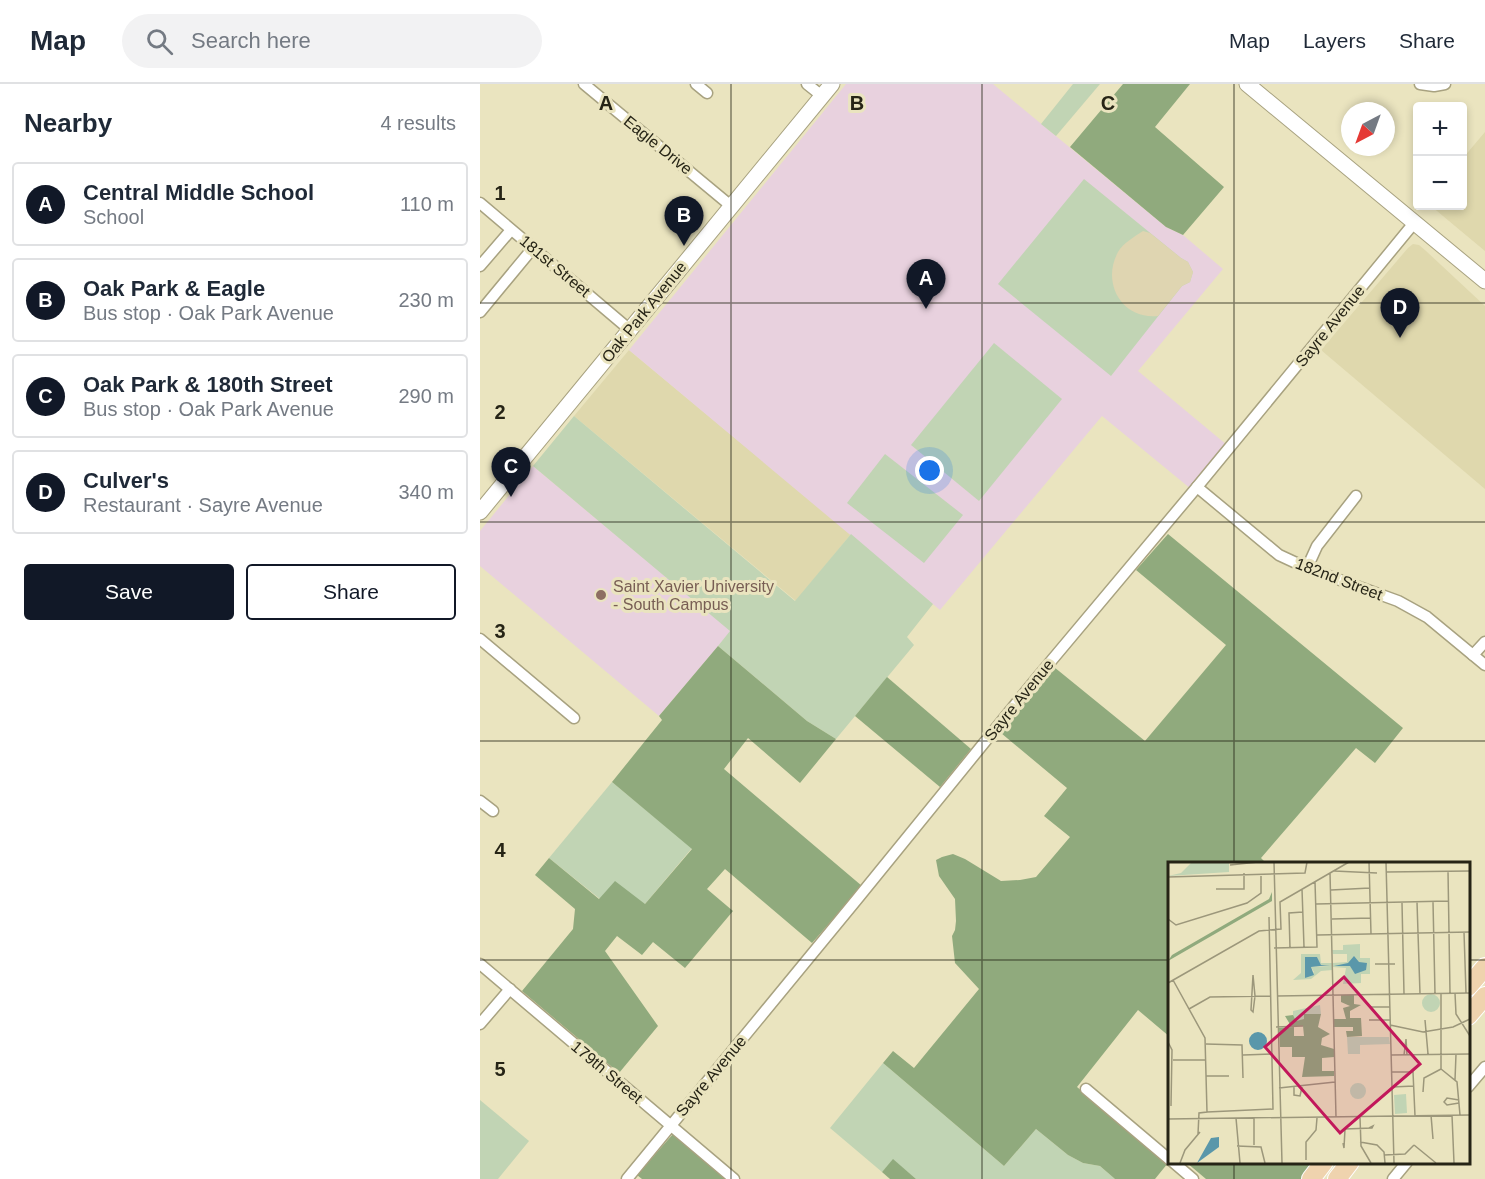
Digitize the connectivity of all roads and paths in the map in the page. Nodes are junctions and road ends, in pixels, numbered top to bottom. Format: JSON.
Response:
{"nodes":[{"id":1,"x":584,"y":84,"type":"edge"},
{"id":2,"x":696,"y":84,"type":"edge"},
{"id":3,"x":807,"y":84,"type":"edge"},
{"id":4,"x":1247,"y":84,"type":"edge"},
{"id":5,"x":1420,"y":84,"type":"edge"},
{"id":6,"x":1445,"y":84,"type":"edge"},
{"id":7,"x":827,"y":90,"type":"edge"},
{"id":8,"x":707,"y":93,"type":"dead end"},
{"id":9,"x":480,"y":203,"type":"edge"},
{"id":10,"x":731,"y":206,"type":"junction"},
{"id":11,"x":1414,"y":223,"type":"junction"},
{"id":12,"x":511,"y":230,"type":"junction"},
{"id":13,"x":533,"y":248,"type":"junction"},
{"id":14,"x":480,"y":266,"type":"edge"},
{"id":15,"x":1485,"y":281,"type":"edge"},
{"id":16,"x":480,"y":312,"type":"edge"},
{"id":17,"x":630,"y":330,"type":"junction"},
{"id":18,"x":1197,"y":487,"type":"junction"},
{"id":19,"x":1356,"y":496,"type":"dead end"},
{"id":20,"x":480,"y":512,"type":"edge"},
{"id":21,"x":1307,"y":568,"type":"junction"},
{"id":22,"x":480,"y":639,"type":"edge"},
{"id":23,"x":1485,"y":642,"type":"edge"},
{"id":24,"x":1473,"y":655,"type":"junction"},
{"id":25,"x":1485,"y":665,"type":"edge"},
{"id":26,"x":574,"y":718,"type":"dead end"},
{"id":27,"x":480,"y":801,"type":"edge"},
{"id":28,"x":493,"y":811,"type":"dead end"},
{"id":29,"x":480,"y":964,"type":"edge"},
{"id":30,"x":1485,"y":967,"type":"edge"},
{"id":31,"x":1470,"y":985,"type":"edge"},
{"id":32,"x":510,"y":989,"type":"junction"},
{"id":33,"x":1485,"y":996,"type":"edge"},
{"id":34,"x":1470,"y":1014,"type":"edge"},
{"id":35,"x":480,"y":1024,"type":"edge"},
{"id":36,"x":1483,"y":1074,"type":"edge"},
{"id":37,"x":1470,"y":1085,"type":"edge"},
{"id":38,"x":1086,"y":1089,"type":"dead end"},
{"id":39,"x":670,"y":1126,"type":"junction"},
{"id":40,"x":1168,"y":1158,"type":"edge"},
{"id":41,"x":1176,"y":1164,"type":"edge"},
{"id":42,"x":1322,"y":1164,"type":"edge"},
{"id":43,"x":1348,"y":1164,"type":"edge"},
{"id":44,"x":1405,"y":1164,"type":"edge"},
{"id":45,"x":627,"y":1179,"type":"edge"},
{"id":46,"x":734,"y":1179,"type":"edge"},
{"id":47,"x":1193,"y":1179,"type":"edge"},
{"id":48,"x":1311,"y":1179,"type":"edge"},
{"id":49,"x":1337,"y":1179,"type":"edge"},
{"id":50,"x":1393,"y":1179,"type":"edge"}],
"edges":[{"from":1,"to":10,"type":"street","name":"Eagle Drive"},
{"from":2,"to":8,"type":"street"},
{"from":3,"to":7,"type":"street"},
{"from":4,"to":11,"type":"street"},
{"from":5,"to":6,"type":"street"},
{"from":7,"to":10,"type":"street","name":"Oak Park Avenue"},
{"from":9,"to":12,"type":"street","name":"181st Street"},
{"from":10,"to":17,"type":"street","name":"Oak Park Avenue"},
{"from":11,"to":15,"type":"street"},
{"from":11,"to":18,"type":"street","name":"Sayre Avenue"},
{"from":12,"to":13,"type":"street","name":"181st Street"},
{"from":12,"to":14,"type":"street"},
{"from":13,"to":16,"type":"street"},
{"from":13,"to":17,"type":"street","name":"181st Street"},
{"from":17,"to":20,"type":"street","name":"Oak Park Avenue"},
{"from":18,"to":21,"type":"street","name":"182nd Street"},
{"from":18,"to":39,"type":"street","name":"Sayre Avenue"},
{"from":19,"to":21,"type":"street"},
{"from":21,"to":24,"type":"street","name":"182nd Street"},
{"from":22,"to":26,"type":"street"},
{"from":23,"to":24,"type":"street"},
{"from":24,"to":25,"type":"street","name":"182nd Street"},
{"from":27,"to":28,"type":"street"},
{"from":29,"to":32,"type":"street","name":"179th Street"},
{"from":30,"to":31,"type":"main road"},
{"from":32,"to":35,"type":"street"},
{"from":32,"to":39,"type":"street","name":"179th Street"},
{"from":33,"to":34,"type":"main road"},
{"from":36,"to":37,"type":"street"},
{"from":38,"to":40,"type":"street"},
{"from":39,"to":45,"type":"street","name":"Sayre Avenue"},
{"from":39,"to":46,"type":"street","name":"179th Street"},
{"from":41,"to":47,"type":"street"},
{"from":42,"to":48,"type":"main road"},
{"from":43,"to":49,"type":"main road"},
{"from":44,"to":50,"type":"street"}]}
